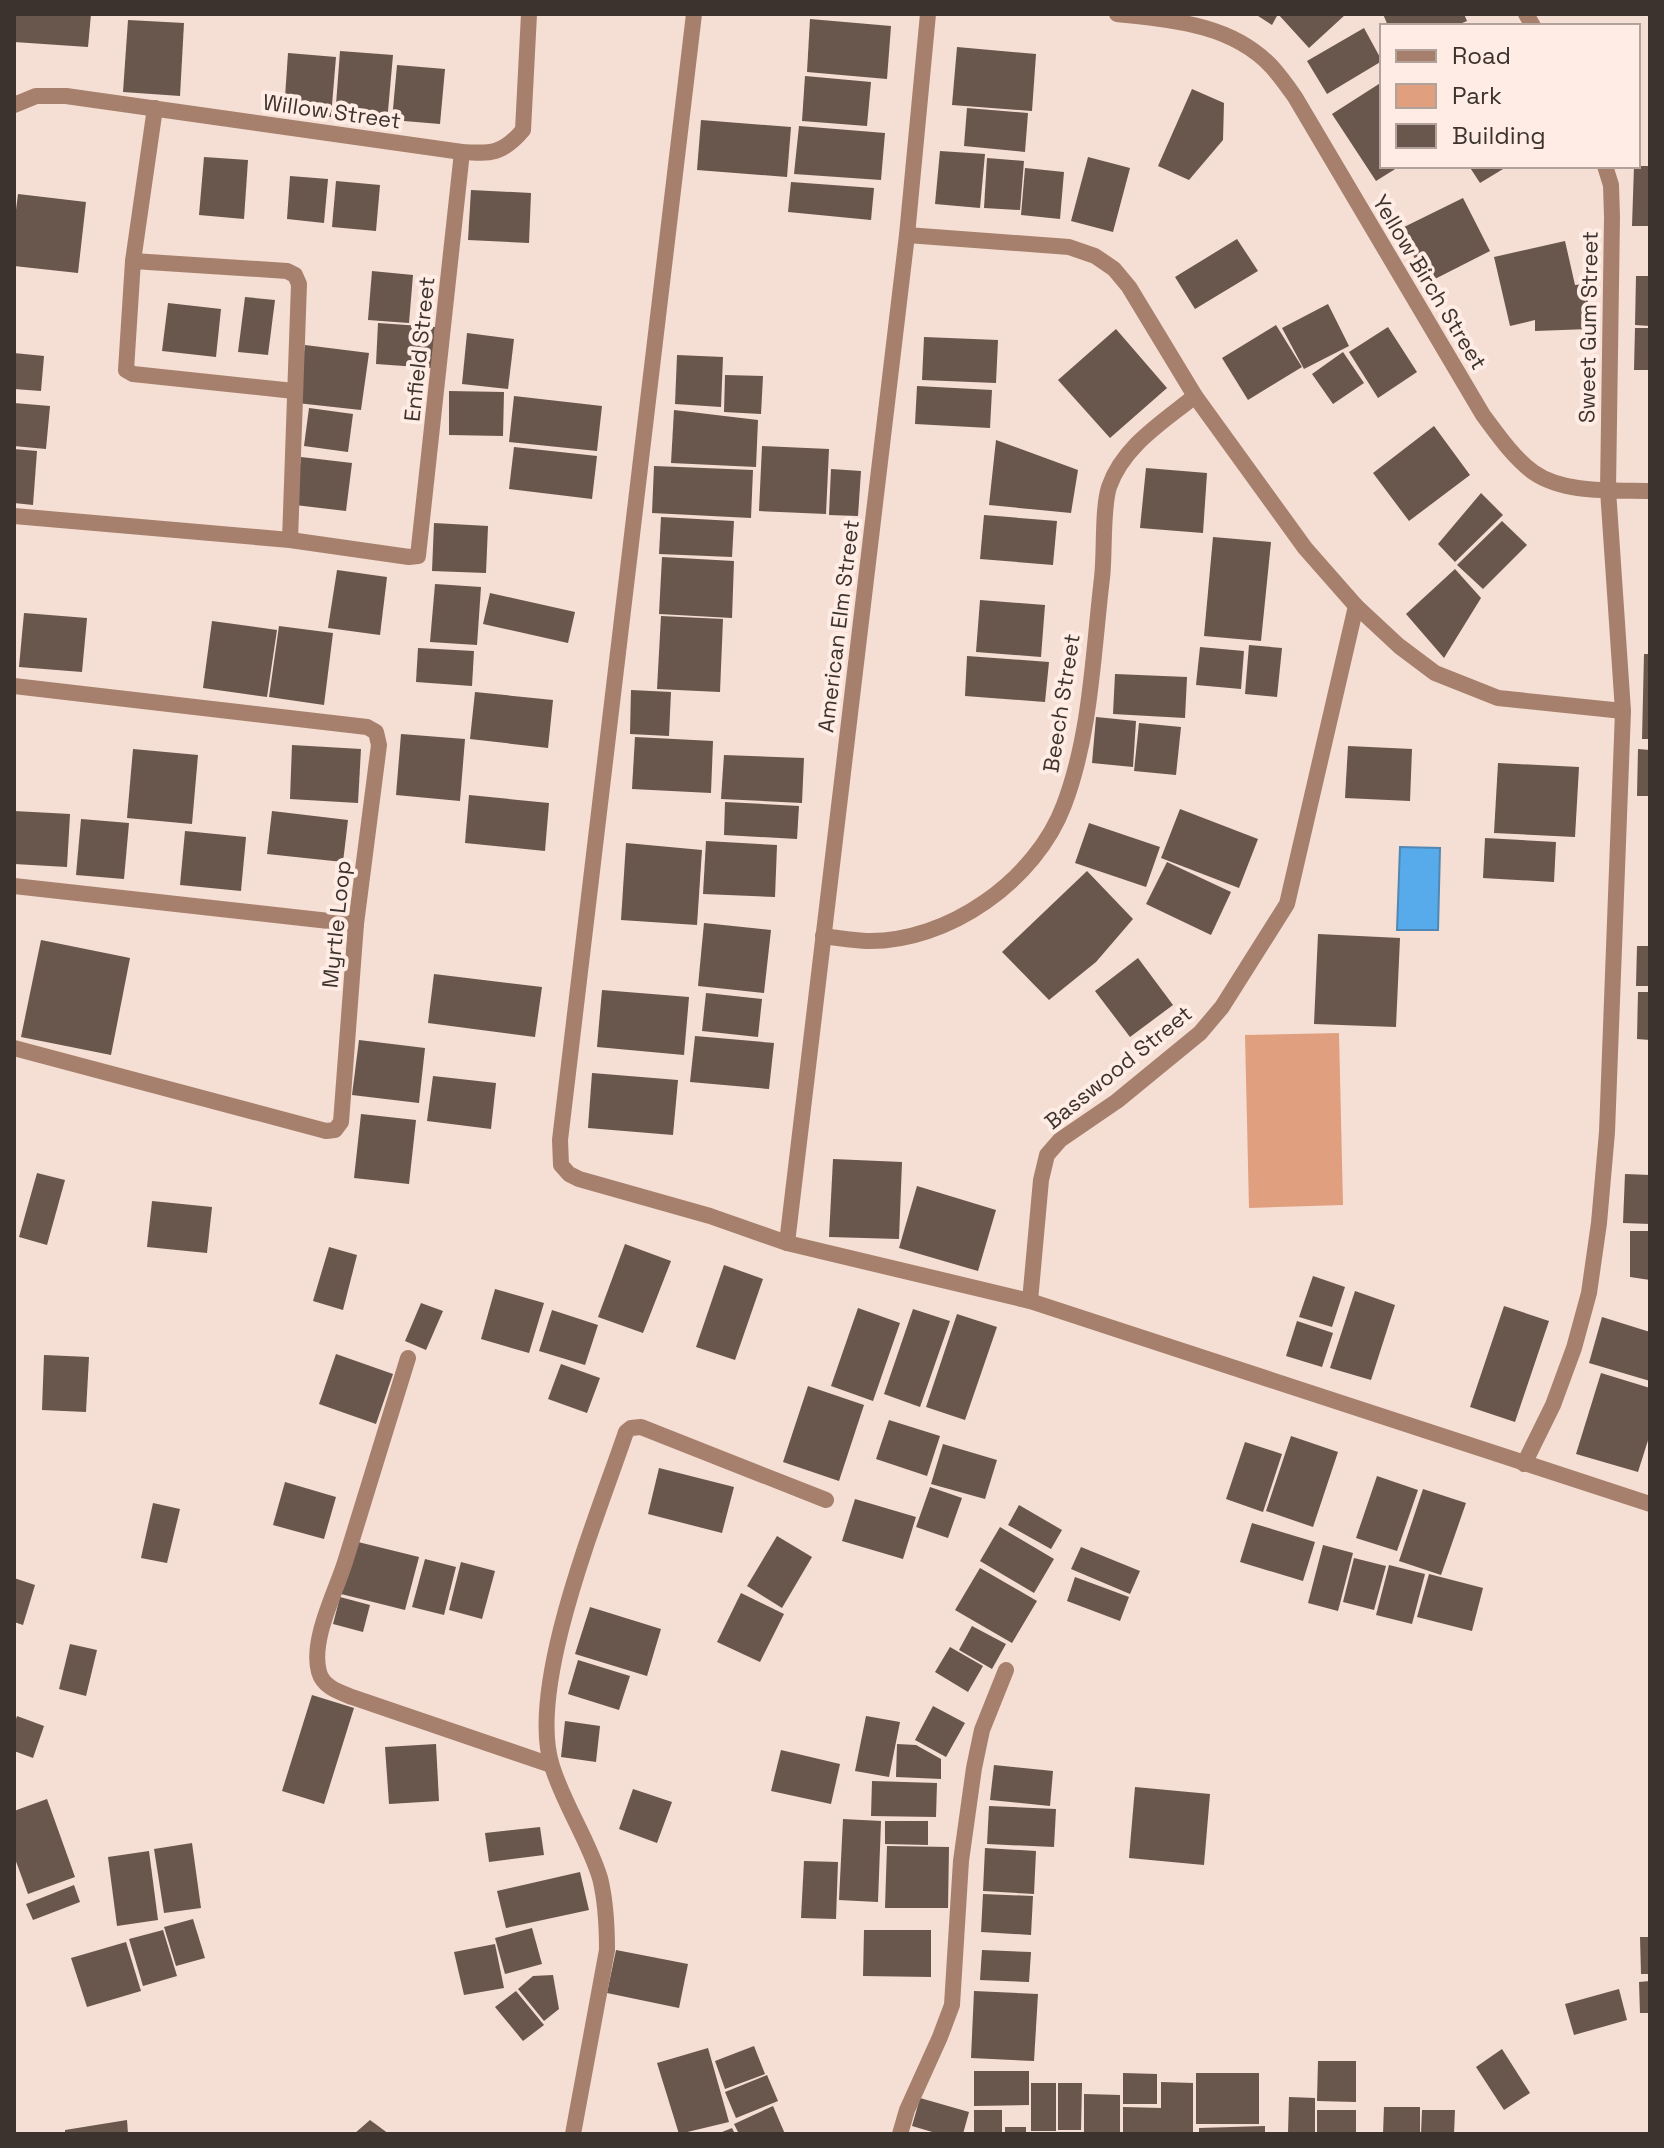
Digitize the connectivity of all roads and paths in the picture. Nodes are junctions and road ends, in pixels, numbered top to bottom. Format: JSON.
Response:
{"nodes":[{"id":1,"x":529,"y":14,"type":"edge"},
{"id":2,"x":694,"y":14,"type":"edge"},
{"id":3,"x":928,"y":14,"type":"edge"},
{"id":4,"x":1117,"y":14,"type":"edge"},
{"id":5,"x":14,"y":105,"type":"edge"},
{"id":6,"x":155,"y":108,"type":"junction"},
{"id":7,"x":462,"y":152,"type":"junction"},
{"id":8,"x":1606,"y":168,"type":"edge"},
{"id":9,"x":907,"y":235,"type":"junction"},
{"id":10,"x":133,"y":261,"type":"junction"},
{"id":11,"x":294,"y":391,"type":"junction"},
{"id":12,"x":1195,"y":396,"type":"junction"},
{"id":13,"x":1608,"y":490,"type":"junction"},
{"id":14,"x":1650,"y":491,"type":"edge"},
{"id":15,"x":14,"y":516,"type":"edge"},
{"id":16,"x":290,"y":540,"type":"junction"},
{"id":17,"x":1356,"y":606,"type":"junction"},
{"id":18,"x":14,"y":686,"type":"edge"},
{"id":19,"x":1623,"y":711,"type":"junction"},
{"id":20,"x":14,"y":886,"type":"edge"},
{"id":21,"x":356,"y":924,"type":"junction"},
{"id":22,"x":823,"y":936,"type":"junction"},
{"id":23,"x":14,"y":1048,"type":"edge"},
{"id":24,"x":787,"y":1243,"type":"junction"},
{"id":25,"x":1030,"y":1301,"type":"junction"},
{"id":26,"x":408,"y":1358,"type":"dead end"},
{"id":27,"x":1524,"y":1464,"type":"junction"},
{"id":28,"x":826,"y":1500,"type":"dead end"},
{"id":29,"x":1650,"y":1504,"type":"edge"},
{"id":30,"x":1006,"y":1670,"type":"dead end"},
{"id":31,"x":551,"y":1765,"type":"junction"},
{"id":32,"x":573,"y":2134,"type":"edge"},
{"id":33,"x":900,"y":2134,"type":"edge"}],
"edges":[{"from":1,"to":7,"type":"street","name":"Willow Street"},
{"from":2,"to":24,"type":"street"},
{"from":3,"to":9,"type":"street","name":"American Elm Street"},
{"from":4,"to":13,"type":"street","name":"Yellow Birch Street"},
{"from":5,"to":6,"type":"street","name":"Willow Street"},
{"from":6,"to":7,"type":"street","name":"Willow Street"},
{"from":6,"to":10,"type":"street"},
{"from":7,"to":16,"type":"street","name":"Enfield Street"},
{"from":8,"to":13,"type":"street","name":"Sweet Gum Street"},
{"from":9,"to":12,"type":"street"},
{"from":9,"to":22,"type":"street","name":"American Elm Street"},
{"from":10,"to":11,"type":"street"},
{"from":10,"to":11,"type":"street"},
{"from":11,"to":16,"type":"street"},
{"from":12,"to":17,"type":"street"},
{"from":12,"to":22,"type":"street","name":"Beech Street"},
{"from":13,"to":14,"type":"street","name":"Yellow Birch Street"},
{"from":13,"to":19,"type":"street","name":"Sweet Gum Street"},
{"from":15,"to":16,"type":"street"},
{"from":17,"to":19,"type":"street"},
{"from":17,"to":25,"type":"street","name":"Basswood Street"},
{"from":18,"to":21,"type":"street","name":"Myrtle Loop"},
{"from":19,"to":27,"type":"street","name":"Sweet Gum Street"},
{"from":20,"to":21,"type":"street"},
{"from":21,"to":23,"type":"street","name":"Myrtle Loop"},
{"from":22,"to":24,"type":"street","name":"American Elm Street"},
{"from":24,"to":25,"type":"street"},
{"from":25,"to":27,"type":"street"},
{"from":26,"to":31,"type":"street"},
{"from":27,"to":29,"type":"street"},
{"from":28,"to":31,"type":"street"},
{"from":30,"to":33,"type":"street"},
{"from":31,"to":32,"type":"street"}]}
